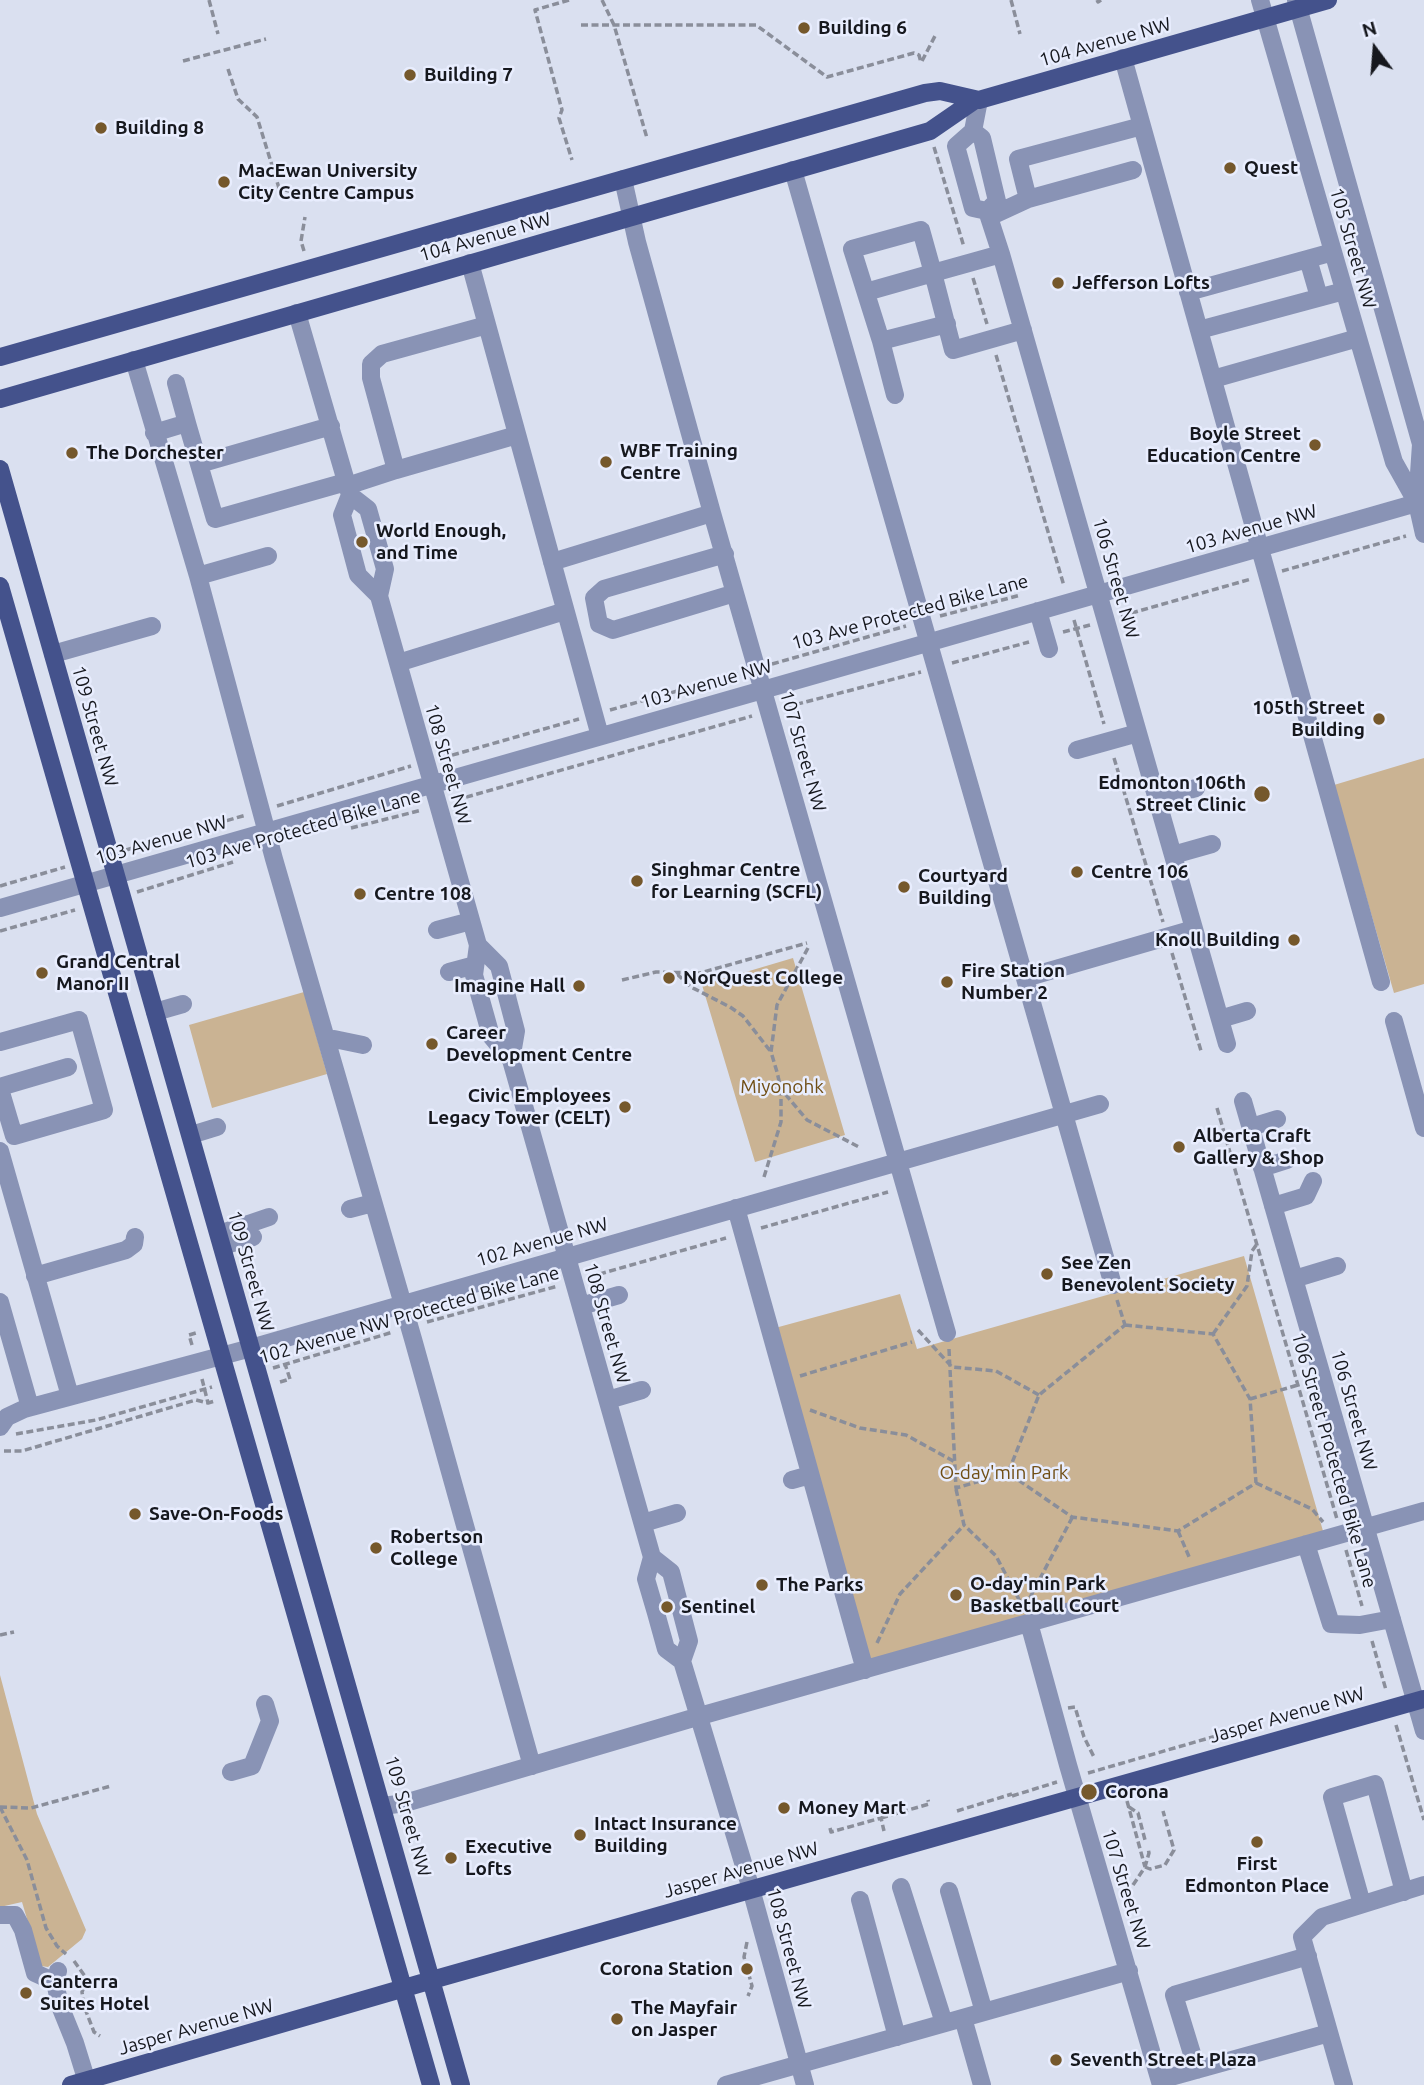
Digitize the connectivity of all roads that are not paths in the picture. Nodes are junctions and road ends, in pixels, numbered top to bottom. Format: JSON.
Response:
{"nodes":[{"id":1,"x":1259,"y":0,"type":"edge"},
{"id":2,"x":1328,"y":0,"type":"edge"},
{"id":3,"x":1297,"y":4,"type":"edge"},
{"id":4,"x":1265,"y":18,"type":"junction"},
{"id":5,"x":1123,"y":58,"type":"junction"},
{"id":6,"x":977,"y":100,"type":"junction"},
{"id":7,"x":1142,"y":126,"type":"junction"},
{"id":8,"x":973,"y":131,"type":"junction"},
{"id":9,"x":793,"y":170,"type":"junction"},
{"id":10,"x":1133,"y":170,"type":"dead end"},
{"id":11,"x":623,"y":179,"type":"junction"},
{"id":12,"x":1028,"y":199,"type":"junction"},
{"id":13,"x":988,"y":214,"type":"junction"},
{"id":14,"x":631,"y":216,"type":"junction"},
{"id":15,"x":1332,"y":252,"type":"junction"},
{"id":16,"x":1001,"y":254,"type":"junction"},
{"id":17,"x":1308,"y":259,"type":"junction"},
{"id":18,"x":470,"y":263,"type":"junction"},
{"id":19,"x":933,"y":273,"type":"junction"},
{"id":20,"x":1344,"y":291,"type":"junction"},
{"id":21,"x":866,"y":292,"type":"junction"},
{"id":22,"x":1188,"y":292,"type":"junction"},
{"id":23,"x":1319,"y":297,"type":"junction"},
{"id":24,"x":297,"y":313,"type":"junction"},
{"id":25,"x":947,"y":324,"type":"junction"},
{"id":26,"x":487,"y":325,"type":"junction"},
{"id":27,"x":1199,"y":330,"type":"junction"},
{"id":28,"x":1023,"y":331,"type":"junction"},
{"id":29,"x":1358,"y":338,"type":"junction"},
{"id":30,"x":881,"y":341,"type":"junction"},
{"id":31,"x":0,"y":357,"type":"edge"},
{"id":32,"x":134,"y":360,"type":"junction"},
{"id":33,"x":1213,"y":379,"type":"junction"},
{"id":34,"x":176,"y":383,"type":"dead end"},
{"id":35,"x":895,"y":394,"type":"dead end"},
{"id":36,"x":0,"y":399,"type":"edge"},
{"id":37,"x":187,"y":423,"type":"junction"},
{"id":38,"x":331,"y":426,"type":"junction"},
{"id":39,"x":154,"y":433,"type":"junction"},
{"id":40,"x":517,"y":435,"type":"junction"},
{"id":41,"x":199,"y":464,"type":"junction"},
{"id":42,"x":0,"y":469,"type":"edge"},
{"id":43,"x":396,"y":470,"type":"junction"},
{"id":44,"x":348,"y":488,"type":"junction"},
{"id":45,"x":1421,"y":502,"type":"edge"},
{"id":46,"x":712,"y":513,"type":"junction"},
{"id":47,"x":1424,"y":533,"type":"edge"},
{"id":48,"x":1259,"y":548,"type":"junction"},
{"id":49,"x":724,"y":554,"type":"junction"},
{"id":50,"x":268,"y":556,"type":"dead end"},
{"id":51,"x":552,"y":562,"type":"junction"},
{"id":52,"x":198,"y":576,"type":"junction"},
{"id":53,"x":1096,"y":585,"type":"junction"},
{"id":54,"x":0,"y":586,"type":"edge"},
{"id":55,"x":735,"y":593,"type":"junction"},
{"id":56,"x":379,"y":596,"type":"junction"},
{"id":57,"x":565,"y":611,"type":"junction"},
{"id":58,"x":1038,"y":611,"type":"junction"},
{"id":59,"x":152,"y":626,"type":"dead end"},
{"id":60,"x":928,"y":643,"type":"junction"},
{"id":61,"x":1047,"y":643,"type":"road end"},
{"id":62,"x":53,"y":654,"type":"junction"},
{"id":63,"x":398,"y":663,"type":"junction"},
{"id":64,"x":763,"y":690,"type":"junction"},
{"id":65,"x":1138,"y":733,"type":"junction"},
{"id":66,"x":600,"y":736,"type":"junction"},
{"id":67,"x":1077,"y":750,"type":"dead end"},
{"id":68,"x":432,"y":783,"type":"junction"},
{"id":69,"x":1196,"y":788,"type":"dead end"},
{"id":70,"x":1157,"y":799,"type":"junction"},
{"id":71,"x":267,"y":833,"type":"junction"},
{"id":72,"x":1212,"y":844,"type":"dead end"},
{"id":73,"x":1173,"y":855,"type":"junction"},
{"id":74,"x":115,"y":875,"type":"junction"},
{"id":75,"x":84,"y":884,"type":"junction"},
{"id":76,"x":0,"y":908,"type":"edge"},
{"id":77,"x":471,"y":920,"type":"junction"},
{"id":78,"x":1194,"y":929,"type":"junction"},
{"id":79,"x":437,"y":930,"type":"dead end"},
{"id":80,"x":478,"y":945,"type":"junction"},
{"id":81,"x":475,"y":965,"type":"junction"},
{"id":82,"x":449,"y":972,"type":"dead end"},
{"id":83,"x":1377,"y":977,"type":"dead end"},
{"id":84,"x":1025,"y":978,"type":"junction"},
{"id":85,"x":183,"y":1004,"type":"dead end"},
{"id":86,"x":1247,"y":1011,"type":"dead end"},
{"id":87,"x":155,"y":1012,"type":"junction"},
{"id":88,"x":1220,"y":1019,"type":"junction"},
{"id":89,"x":1394,"y":1021,"type":"dead end"},
{"id":90,"x":327,"y":1041,"type":"junction"},
{"id":91,"x":0,"y":1042,"type":"edge"},
{"id":92,"x":1227,"y":1044,"type":"dead end"},
{"id":93,"x":363,"y":1045,"type":"dead end"},
{"id":94,"x":511,"y":1060,"type":"junction"},
{"id":95,"x":68,"y":1067,"type":"dead end"},
{"id":96,"x":0,"y":1088,"type":"edge"},
{"id":97,"x":1243,"y":1101,"type":"dead end"},
{"id":98,"x":1100,"y":1104,"type":"dead end"},
{"id":99,"x":1065,"y":1114,"type":"junction"},
{"id":100,"x":1277,"y":1119,"type":"dead end"},
{"id":101,"x":1420,"y":1125,"type":"edge"},
{"id":102,"x":217,"y":1127,"type":"dead end"},
{"id":103,"x":1251,"y":1127,"type":"junction"},
{"id":104,"x":191,"y":1135,"type":"junction"},
{"id":105,"x":0,"y":1151,"type":"edge"},
{"id":106,"x":1287,"y":1160,"type":"dead end"},
{"id":107,"x":898,"y":1161,"type":"junction"},
{"id":108,"x":1262,"y":1168,"type":"junction"},
{"id":109,"x":4,"y":1180,"type":"edge"},
{"id":110,"x":1313,"y":1181,"type":"dead end"},
{"id":111,"x":1273,"y":1206,"type":"junction"},
{"id":112,"x":736,"y":1208,"type":"junction"},
{"id":113,"x":350,"y":1209,"type":"dead end"},
{"id":114,"x":378,"y":1210,"type":"junction"},
{"id":115,"x":269,"y":1217,"type":"dead end"},
{"id":116,"x":135,"y":1237,"type":"dead end"},
{"id":117,"x":253,"y":1237,"type":"dead end"},
{"id":118,"x":220,"y":1240,"type":"junction"},
{"id":119,"x":567,"y":1257,"type":"junction"},
{"id":120,"x":1338,"y":1266,"type":"dead end"},
{"id":121,"x":36,"y":1276,"type":"junction"},
{"id":122,"x":1294,"y":1279,"type":"junction"},
{"id":123,"x":1113,"y":1285,"type":"road end"},
{"id":124,"x":619,"y":1295,"type":"dead end"},
{"id":125,"x":0,"y":1302,"type":"edge"},
{"id":126,"x":403,"y":1303,"type":"junction"},
{"id":127,"x":581,"y":1306,"type":"junction"},
{"id":128,"x":947,"y":1333,"type":"dead end"},
{"id":129,"x":251,"y":1348,"type":"junction"},
{"id":130,"x":222,"y":1354,"type":"junction"},
{"id":131,"x":642,"y":1390,"type":"dead end"},
{"id":132,"x":70,"y":1396,"type":"junction"},
{"id":133,"x":608,"y":1400,"type":"junction"},
{"id":134,"x":30,"y":1407,"type":"junction"},
{"id":135,"x":7,"y":1431,"type":"edge"},
{"id":136,"x":810,"y":1475,"type":"junction"},
{"id":137,"x":792,"y":1480,"type":"dead end"},
{"id":138,"x":1424,"y":1510,"type":"edge"},
{"id":139,"x":677,"y":1513,"type":"dead end"},
{"id":140,"x":643,"y":1523,"type":"junction"},
{"id":141,"x":1365,"y":1527,"type":"junction"},
{"id":142,"x":1306,"y":1544,"type":"junction"},
{"id":143,"x":652,"y":1557,"type":"junction"},
{"id":144,"x":1392,"y":1619,"type":"junction"},
{"id":145,"x":1030,"y":1623,"type":"junction"},
{"id":146,"x":682,"y":1661,"type":"junction"},
{"id":147,"x":865,"y":1670,"type":"junction"},
{"id":148,"x":1420,"y":1700,"type":"edge"},
{"id":149,"x":265,"y":1704,"type":"dead end"},
{"id":150,"x":700,"y":1716,"type":"junction"},
{"id":151,"x":1424,"y":1731,"type":"edge"},
{"id":152,"x":531,"y":1766,"type":"junction"},
{"id":153,"x":231,"y":1772,"type":"dead end"},
{"id":154,"x":1077,"y":1797,"type":"junction"},
{"id":155,"x":383,"y":1806,"type":"junction"},
{"id":156,"x":1424,"y":1885,"type":"edge"},
{"id":157,"x":901,"y":1888,"type":"dead end"},
{"id":158,"x":751,"y":1889,"type":"junction"},
{"id":159,"x":949,"y":1891,"type":"dead end"},
{"id":160,"x":1404,"y":1892,"type":"junction"},
{"id":161,"x":860,"y":1900,"type":"dead end"},
{"id":162,"x":1362,"y":1904,"type":"junction"},
{"id":163,"x":0,"y":1915,"type":"edge"},
{"id":164,"x":1308,"y":1956,"type":"junction"},
{"id":165,"x":1129,"y":1971,"type":"junction"},
{"id":166,"x":432,"y":1979,"type":"junction"},
{"id":167,"x":403,"y":1989,"type":"junction"},
{"id":168,"x":984,"y":2012,"type":"junction"},
{"id":169,"x":963,"y":2018,"type":"junction"},
{"id":170,"x":944,"y":2024,"type":"junction"},
{"id":171,"x":1329,"y":2033,"type":"junction"},
{"id":172,"x":897,"y":2037,"type":"junction"},
{"id":173,"x":799,"y":2064,"type":"junction"},
{"id":174,"x":1197,"y":2070,"type":"junction"},
{"id":175,"x":1161,"y":2082,"type":"edge"},
{"id":176,"x":82,"y":2083,"type":"edge"},
{"id":177,"x":431,"y":2085,"type":"edge"},
{"id":178,"x":461,"y":2085,"type":"edge"},
{"id":179,"x":726,"y":2085,"type":"edge"},
{"id":180,"x":805,"y":2085,"type":"edge"},
{"id":181,"x":982,"y":2085,"type":"edge"},
{"id":182,"x":1344,"y":2085,"type":"edge"}],
"edges":[{"from":1,"to":4,"type":"street","name":"105 Street NW"},
{"from":2,"to":3,"type":"main road","name":"104 Avenue NW"},
{"from":3,"to":4,"type":"main road","name":"104 Avenue NW"},
{"from":3,"to":45,"type":"street","name":"105 Street NW"},
{"from":4,"to":5,"type":"main road","name":"104 Avenue NW"},
{"from":4,"to":15,"type":"street","name":"105 Street NW"},
{"from":5,"to":6,"type":"main road","name":"104 Avenue NW"},
{"from":5,"to":7,"type":"street"},
{"from":6,"to":8,"type":"street"},
{"from":6,"to":9,"type":"main road","name":"104 Avenue NW"},
{"from":6,"to":11,"type":"main road","name":"104 Avenue NW"},
{"from":7,"to":12,"type":"street"},
{"from":7,"to":22,"type":"street"},
{"from":8,"to":13,"type":"street"},
{"from":8,"to":13,"type":"street"},
{"from":9,"to":14,"type":"main road","name":"104 Avenue NW"},
{"from":9,"to":60,"type":"street"},
{"from":10,"to":12,"type":"street"},
{"from":11,"to":14,"type":"street","name":"107 Street NW"},
{"from":11,"to":31,"type":"main road","name":"104 Avenue NW"},
{"from":12,"to":13,"type":"street"},
{"from":13,"to":16,"type":"street","name":"106 Street NW"},
{"from":14,"to":18,"type":"main road","name":"104 Avenue NW"},
{"from":14,"to":46,"type":"street","name":"107 Street NW"},
{"from":15,"to":17,"type":"street"},
{"from":15,"to":20,"type":"street","name":"105 Street NW"},
{"from":16,"to":19,"type":"street"},
{"from":16,"to":28,"type":"street","name":"106 Street NW"},
{"from":17,"to":22,"type":"street"},
{"from":17,"to":23,"type":"street"},
{"from":18,"to":24,"type":"main road","name":"104 Avenue NW"},
{"from":18,"to":26,"type":"street"},
{"from":19,"to":21,"type":"street"},
{"from":19,"to":21,"type":"street"},
{"from":19,"to":25,"type":"street"},
{"from":20,"to":23,"type":"street"},
{"from":20,"to":29,"type":"street","name":"105 Street NW"},
{"from":21,"to":30,"type":"street"},
{"from":22,"to":27,"type":"street"},
{"from":23,"to":27,"type":"street"},
{"from":24,"to":32,"type":"main road","name":"104 Avenue NW"},
{"from":24,"to":38,"type":"street","name":"108 Street NW"},
{"from":25,"to":28,"type":"street"},
{"from":25,"to":30,"type":"street"},
{"from":26,"to":40,"type":"street"},
{"from":26,"to":43,"type":"street"},
{"from":27,"to":33,"type":"street"},
{"from":28,"to":53,"type":"street","name":"106 Street NW"},
{"from":29,"to":33,"type":"street"},
{"from":29,"to":45,"type":"street","name":"105 Street NW"},
{"from":30,"to":35,"type":"street"},
{"from":32,"to":36,"type":"main road","name":"104 Avenue NW"},
{"from":32,"to":39,"type":"street"},
{"from":33,"to":48,"type":"street"},
{"from":34,"to":37,"type":"street"},
{"from":37,"to":39,"type":"street"},
{"from":37,"to":41,"type":"street"},
{"from":38,"to":41,"type":"street"},
{"from":38,"to":44,"type":"street","name":"108 Street NW"},
{"from":39,"to":52,"type":"street"},
{"from":40,"to":43,"type":"street"},
{"from":40,"to":51,"type":"street"},
{"from":41,"to":44,"type":"street"},
{"from":42,"to":62,"type":"main road","name":"109 Street NW"},
{"from":43,"to":44,"type":"street"},
{"from":44,"to":56,"type":"street","name":"108 Street NW"},
{"from":44,"to":56,"type":"street","name":"108 Street NW"},
{"from":45,"to":47,"type":"street","name":"105 Street NW"},
{"from":45,"to":48,"type":"street","name":"103 Avenue NW"},
{"from":46,"to":49,"type":"street","name":"107 Street NW"},
{"from":46,"to":51,"type":"street"},
{"from":48,"to":53,"type":"street","name":"103 Avenue NW"},
{"from":48,"to":83,"type":"street"},
{"from":49,"to":55,"type":"street","name":"107 Street NW"},
{"from":49,"to":55,"type":"street"},
{"from":50,"to":52,"type":"street"},
{"from":51,"to":57,"type":"street"},
{"from":52,"to":71,"type":"street"},
{"from":53,"to":58,"type":"street","name":"103 Avenue NW"},
{"from":53,"to":65,"type":"street","name":"106 Street NW"},
{"from":54,"to":75,"type":"main road"},
{"from":55,"to":64,"type":"street","name":"107 Street NW"},
{"from":56,"to":63,"type":"street","name":"108 Street NW"},
{"from":57,"to":63,"type":"street"},
{"from":57,"to":66,"type":"street"},
{"from":58,"to":60,"type":"street","name":"103 Avenue NW"},
{"from":58,"to":61,"type":"street"},
{"from":59,"to":62,"type":"street"},
{"from":60,"to":64,"type":"street","name":"103 Avenue NW"},
{"from":60,"to":84,"type":"street"},
{"from":62,"to":74,"type":"main road","name":"109 Street NW"},
{"from":63,"to":68,"type":"street","name":"108 Street NW"},
{"from":64,"to":66,"type":"street","name":"103 Avenue NW"},
{"from":64,"to":107,"type":"street","name":"107 Street NW"},
{"from":65,"to":67,"type":"street"},
{"from":65,"to":70,"type":"street","name":"106 Street NW"},
{"from":66,"to":68,"type":"street","name":"103 Avenue NW"},
{"from":68,"to":71,"type":"street","name":"103 Avenue NW"},
{"from":68,"to":77,"type":"street","name":"108 Street NW"},
{"from":69,"to":70,"type":"street"},
{"from":70,"to":73,"type":"street","name":"106 Street NW"},
{"from":71,"to":74,"type":"street","name":"103 Avenue NW"},
{"from":71,"to":90,"type":"street"},
{"from":72,"to":73,"type":"street"},
{"from":73,"to":78,"type":"street","name":"106 Street NW"},
{"from":74,"to":75,"type":"street","name":"103 Avenue NW"},
{"from":74,"to":87,"type":"main road","name":"109 Street NW"},
{"from":75,"to":76,"type":"street","name":"103 Avenue NW"},
{"from":75,"to":130,"type":"main road"},
{"from":77,"to":79,"type":"street"},
{"from":77,"to":80,"type":"street","name":"108 Street NW"},
{"from":78,"to":84,"type":"street"},
{"from":78,"to":88,"type":"street","name":"106 Street NW"},
{"from":80,"to":81,"type":"street","name":"108 Street NW"},
{"from":80,"to":94,"type":"street","name":"108 Street NW"},
{"from":81,"to":82,"type":"street"},
{"from":81,"to":94,"type":"street","name":"108 Street NW"},
{"from":84,"to":99,"type":"street"},
{"from":85,"to":87,"type":"street"},
{"from":86,"to":88,"type":"street"},
{"from":87,"to":104,"type":"main road","name":"109 Street NW"},
{"from":88,"to":92,"type":"street","name":"106 Street NW"},
{"from":89,"to":101,"type":"street"},
{"from":90,"to":93,"type":"street"},
{"from":90,"to":114,"type":"street"},
{"from":91,"to":96,"type":"street"},
{"from":94,"to":119,"type":"street","name":"108 Street NW"},
{"from":95,"to":96,"type":"street"},
{"from":97,"to":103,"type":"street","name":"106 Street NW"},
{"from":98,"to":99,"type":"street","name":"102 Avenue NW"},
{"from":99,"to":107,"type":"street","name":"102 Avenue NW"},
{"from":99,"to":123,"type":"street"},
{"from":100,"to":103,"type":"street"},
{"from":102,"to":104,"type":"street"},
{"from":103,"to":108,"type":"street","name":"106 Street NW"},
{"from":104,"to":118,"type":"main road","name":"109 Street NW"},
{"from":105,"to":109,"type":"street"},
{"from":106,"to":108,"type":"street"},
{"from":107,"to":112,"type":"street","name":"102 Avenue NW"},
{"from":107,"to":128,"type":"street","name":"107 Street NW"},
{"from":108,"to":111,"type":"street","name":"106 Street NW"},
{"from":109,"to":121,"type":"street"},
{"from":110,"to":111,"type":"street"},
{"from":111,"to":122,"type":"street","name":"106 Street NW"},
{"from":112,"to":119,"type":"street","name":"102 Avenue NW"},
{"from":112,"to":136,"type":"street"},
{"from":113,"to":114,"type":"street"},
{"from":114,"to":126,"type":"street"},
{"from":115,"to":118,"type":"street"},
{"from":116,"to":121,"type":"street"},
{"from":117,"to":118,"type":"street"},
{"from":118,"to":129,"type":"main road","name":"109 Street NW"},
{"from":119,"to":126,"type":"street","name":"102 Avenue NW"},
{"from":119,"to":127,"type":"street","name":"108 Street NW"},
{"from":120,"to":122,"type":"street"},
{"from":121,"to":132,"type":"street"},
{"from":122,"to":141,"type":"street","name":"106 Street NW"},
{"from":124,"to":127,"type":"street"},
{"from":125,"to":134,"type":"street"},
{"from":126,"to":129,"type":"street","name":"102 Avenue NW"},
{"from":126,"to":152,"type":"street"},
{"from":127,"to":133,"type":"street","name":"108 Street NW"},
{"from":129,"to":130,"type":"street","name":"102 Avenue NW"},
{"from":129,"to":155,"type":"main road","name":"109 Street NW"},
{"from":130,"to":132,"type":"street","name":"102 Avenue NW"},
{"from":130,"to":167,"type":"main road"},
{"from":131,"to":133,"type":"street"},
{"from":132,"to":134,"type":"street","name":"102 Avenue NW"},
{"from":133,"to":140,"type":"street","name":"108 Street NW"},
{"from":134,"to":135,"type":"street","name":"102 Avenue NW"},
{"from":136,"to":137,"type":"street"},
{"from":136,"to":147,"type":"street"},
{"from":138,"to":141,"type":"street"},
{"from":139,"to":140,"type":"street"},
{"from":140,"to":143,"type":"street","name":"108 Street NW"},
{"from":141,"to":142,"type":"street"},
{"from":141,"to":144,"type":"street","name":"106 Street NW"},
{"from":142,"to":144,"type":"street"},
{"from":142,"to":145,"type":"street"},
{"from":143,"to":146,"type":"street","name":"108 Street NW"},
{"from":143,"to":146,"type":"street","name":"108 Street NW"},
{"from":144,"to":148,"type":"street","name":"106 Street NW"},
{"from":145,"to":147,"type":"street"},
{"from":145,"to":154,"type":"street","name":"107 Street NW"},
{"from":146,"to":150,"type":"street","name":"108 Street NW"},
{"from":147,"to":150,"type":"street"},
{"from":148,"to":151,"type":"street","name":"106 Street NW"},
{"from":148,"to":154,"type":"main road","name":"Jasper Avenue NW"},
{"from":149,"to":153,"type":"street"},
{"from":150,"to":152,"type":"street"},
{"from":150,"to":158,"type":"street","name":"108 Street NW"},
{"from":152,"to":155,"type":"street"},
{"from":154,"to":158,"type":"main road","name":"Jasper Avenue NW"},
{"from":154,"to":165,"type":"street","name":"107 Street NW"},
{"from":155,"to":166,"type":"main road","name":"109 Street NW"},
{"from":156,"to":160,"type":"street"},
{"from":157,"to":170,"type":"street"},
{"from":158,"to":166,"type":"main road","name":"Jasper Avenue NW"},
{"from":158,"to":173,"type":"street","name":"108 Street NW"},
{"from":159,"to":168,"type":"street"},
{"from":160,"to":162,"type":"street"},
{"from":160,"to":162,"type":"street"},
{"from":161,"to":172,"type":"street"},
{"from":162,"to":164,"type":"street"},
{"from":163,"to":176,"type":"street"},
{"from":164,"to":171,"type":"street"},
{"from":164,"to":174,"type":"street"},
{"from":165,"to":168,"type":"street"},
{"from":165,"to":175,"type":"street","name":"107 Street NW"},
{"from":166,"to":167,"type":"main road","name":"Jasper Avenue NW"},
{"from":166,"to":178,"type":"main road","name":"109 Street NW"},
{"from":167,"to":176,"type":"main road","name":"Jasper Avenue NW"},
{"from":167,"to":177,"type":"main road"},
{"from":168,"to":169,"type":"street"},
{"from":169,"to":170,"type":"street"},
{"from":169,"to":181,"type":"street"},
{"from":170,"to":172,"type":"street"},
{"from":171,"to":174,"type":"street"},
{"from":171,"to":182,"type":"street"},
{"from":172,"to":173,"type":"street"},
{"from":173,"to":179,"type":"street"},
{"from":173,"to":180,"type":"street","name":"108 Street NW"},
{"from":174,"to":175,"type":"street"}]}
